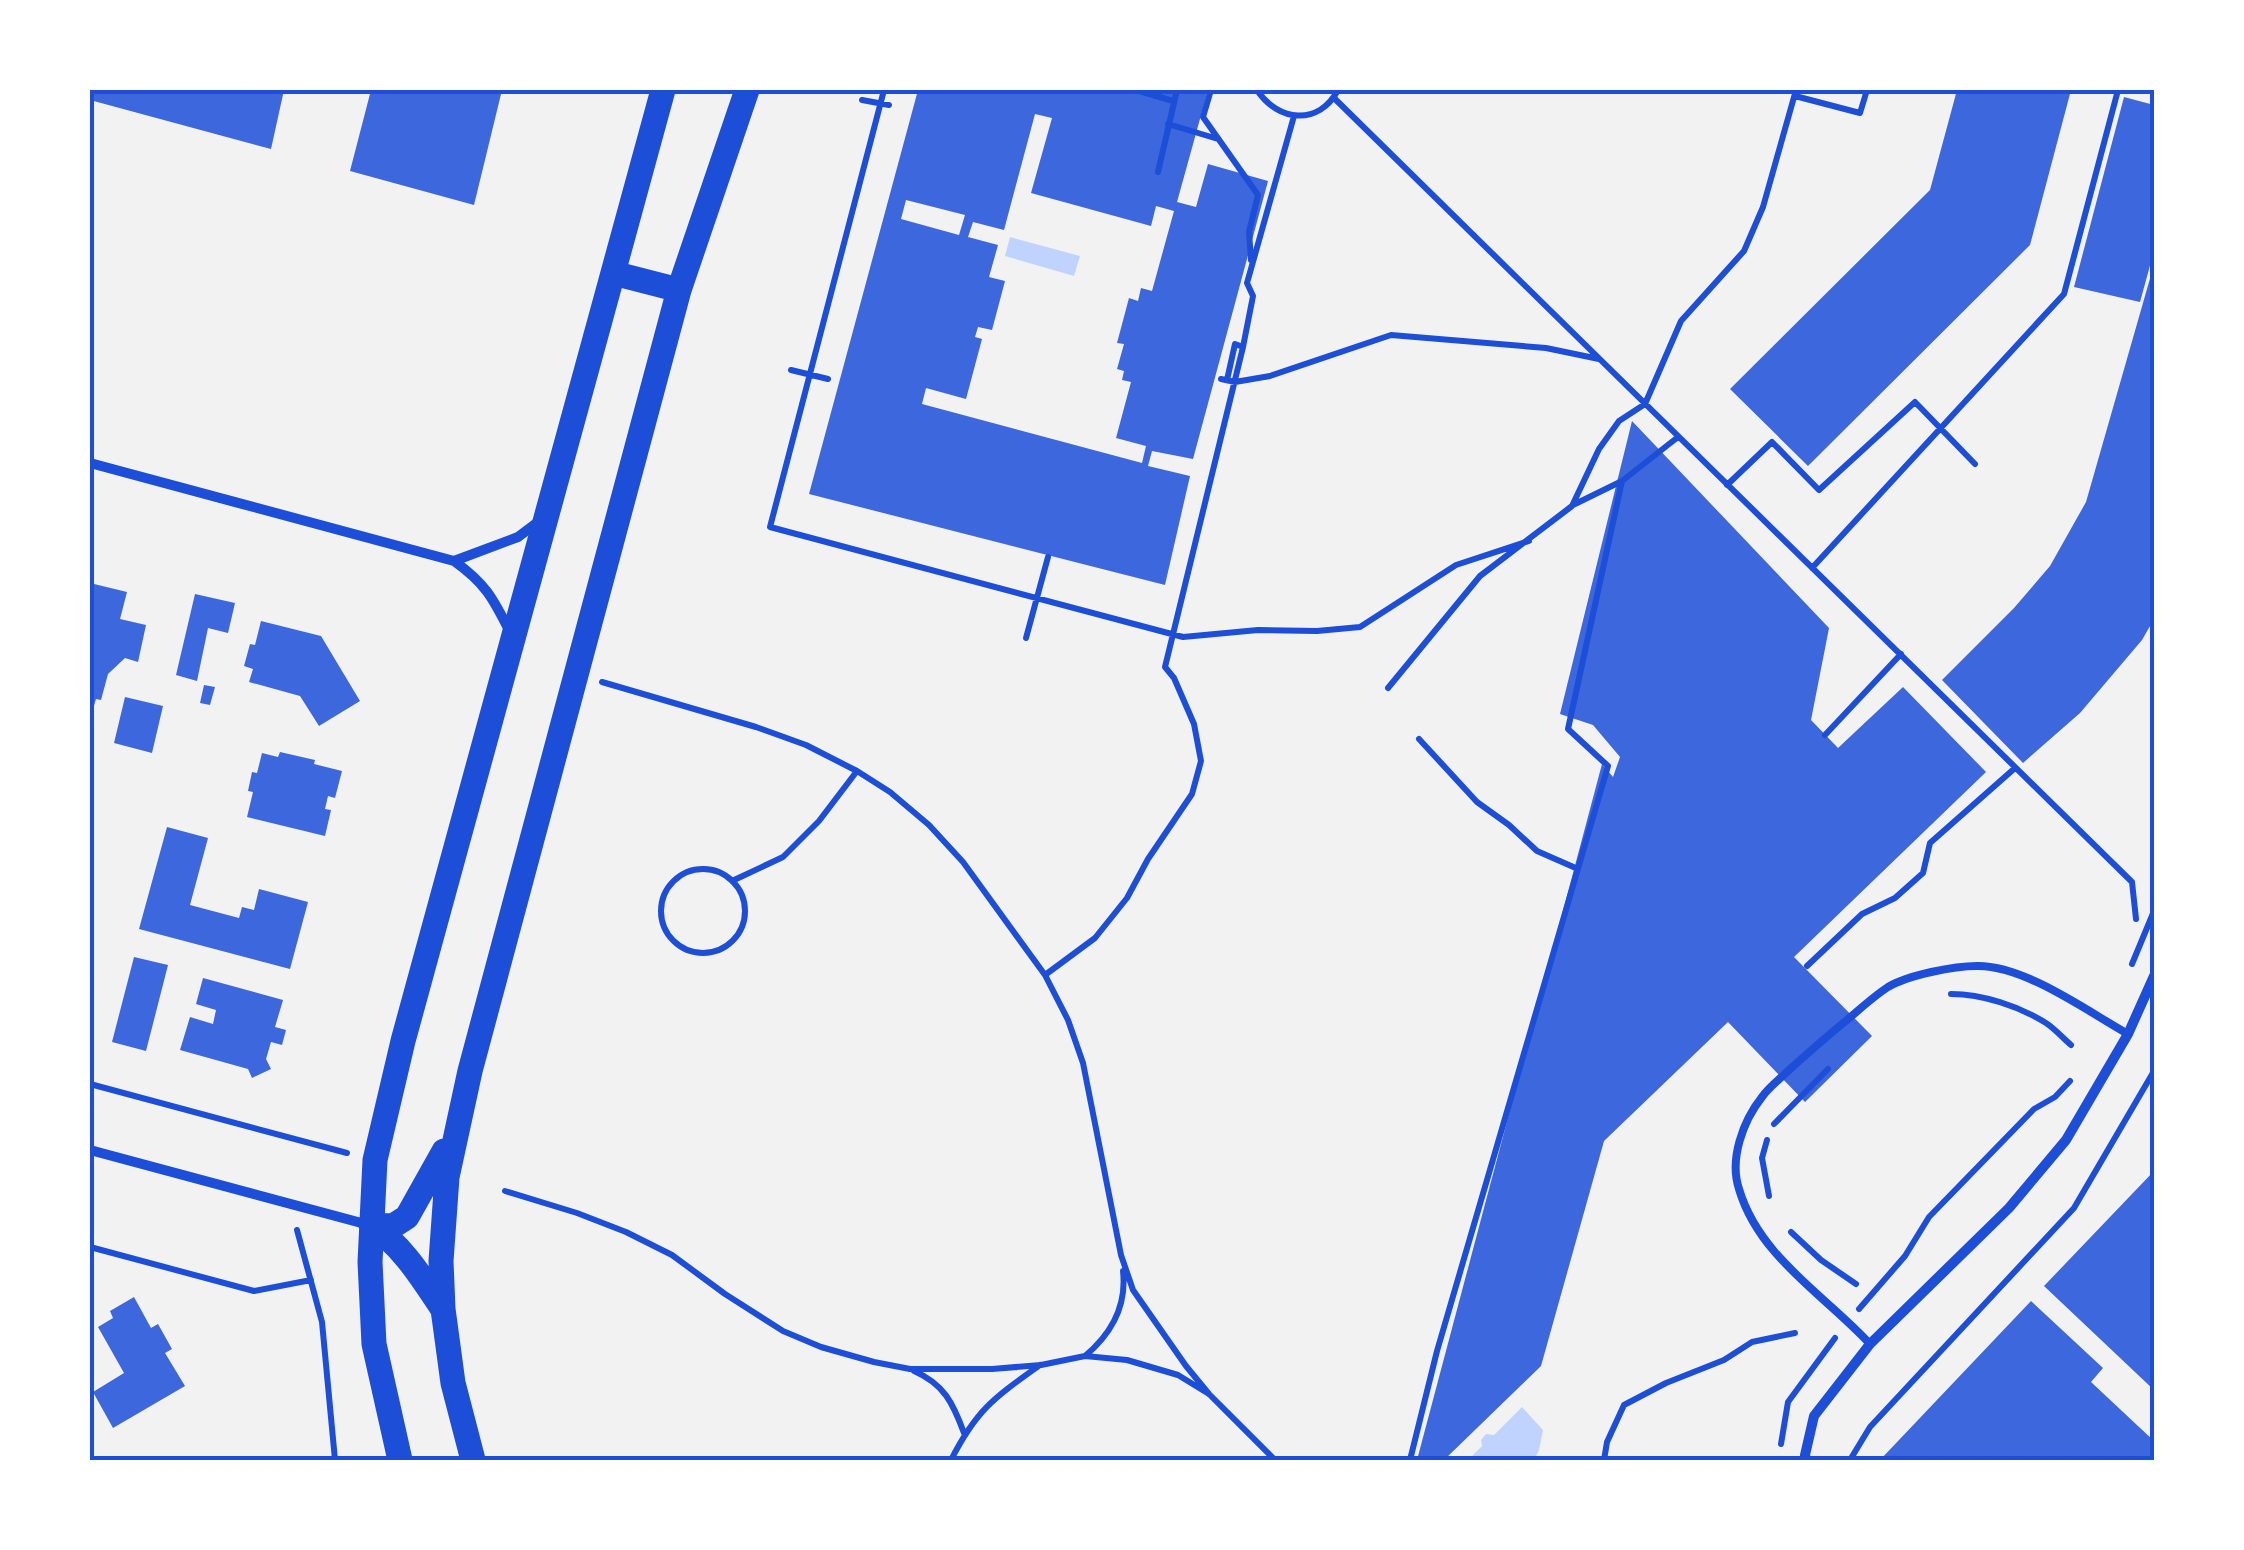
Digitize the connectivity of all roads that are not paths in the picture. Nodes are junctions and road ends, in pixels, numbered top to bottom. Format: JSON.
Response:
{"nodes":[{"id":1,"x":662,"y":90,"type":"edge"},
{"id":2,"x":747,"y":90,"type":"edge"},
{"id":3,"x":613,"y":273,"type":"junction"},
{"id":4,"x":678,"y":290,"type":"junction"},
{"id":5,"x":90,"y":463,"type":"edge"},
{"id":6,"x":548,"y":515,"type":"junction"},
{"id":7,"x":454,"y":561,"type":"junction"},
{"id":8,"x":513,"y":637,"type":"junction"},
{"id":9,"x":2154,"y":976,"type":"edge"},
{"id":10,"x":2128,"y":1034,"type":"junction"},
{"id":11,"x":458,"y":1124,"type":"junction"},
{"id":12,"x":90,"y":1150,"type":"edge"},
{"id":13,"x":371,"y":1226,"type":"junction"},
{"id":14,"x":443,"y":1309,"type":"junction"},
{"id":15,"x":1870,"y":1344,"type":"junction"},
{"id":16,"x":400,"y":1460,"type":"edge"},
{"id":17,"x":474,"y":1460,"type":"edge"},
{"id":18,"x":1806,"y":1460,"type":"edge"}],
"edges":[{"from":1,"to":3,"type":"main road"},
{"from":2,"to":4,"type":"main road"},
{"from":3,"to":4,"type":"main road"},
{"from":3,"to":6,"type":"main road"},
{"from":4,"to":11,"type":"main road"},
{"from":5,"to":7,"type":"street"},
{"from":6,"to":7,"type":"street"},
{"from":6,"to":8,"type":"main road"},
{"from":7,"to":8,"type":"street"},
{"from":8,"to":13,"type":"main road"},
{"from":9,"to":10,"type":"street"},
{"from":10,"to":15,"type":"street"},
{"from":10,"to":15,"type":"lane"},
{"from":11,"to":13,"type":"main road"},
{"from":11,"to":14,"type":"main road"},
{"from":12,"to":13,"type":"street"},
{"from":13,"to":14,"type":"main road"},
{"from":13,"to":16,"type":"main road"},
{"from":14,"to":17,"type":"main road"},
{"from":15,"to":18,"type":"street"}]}
